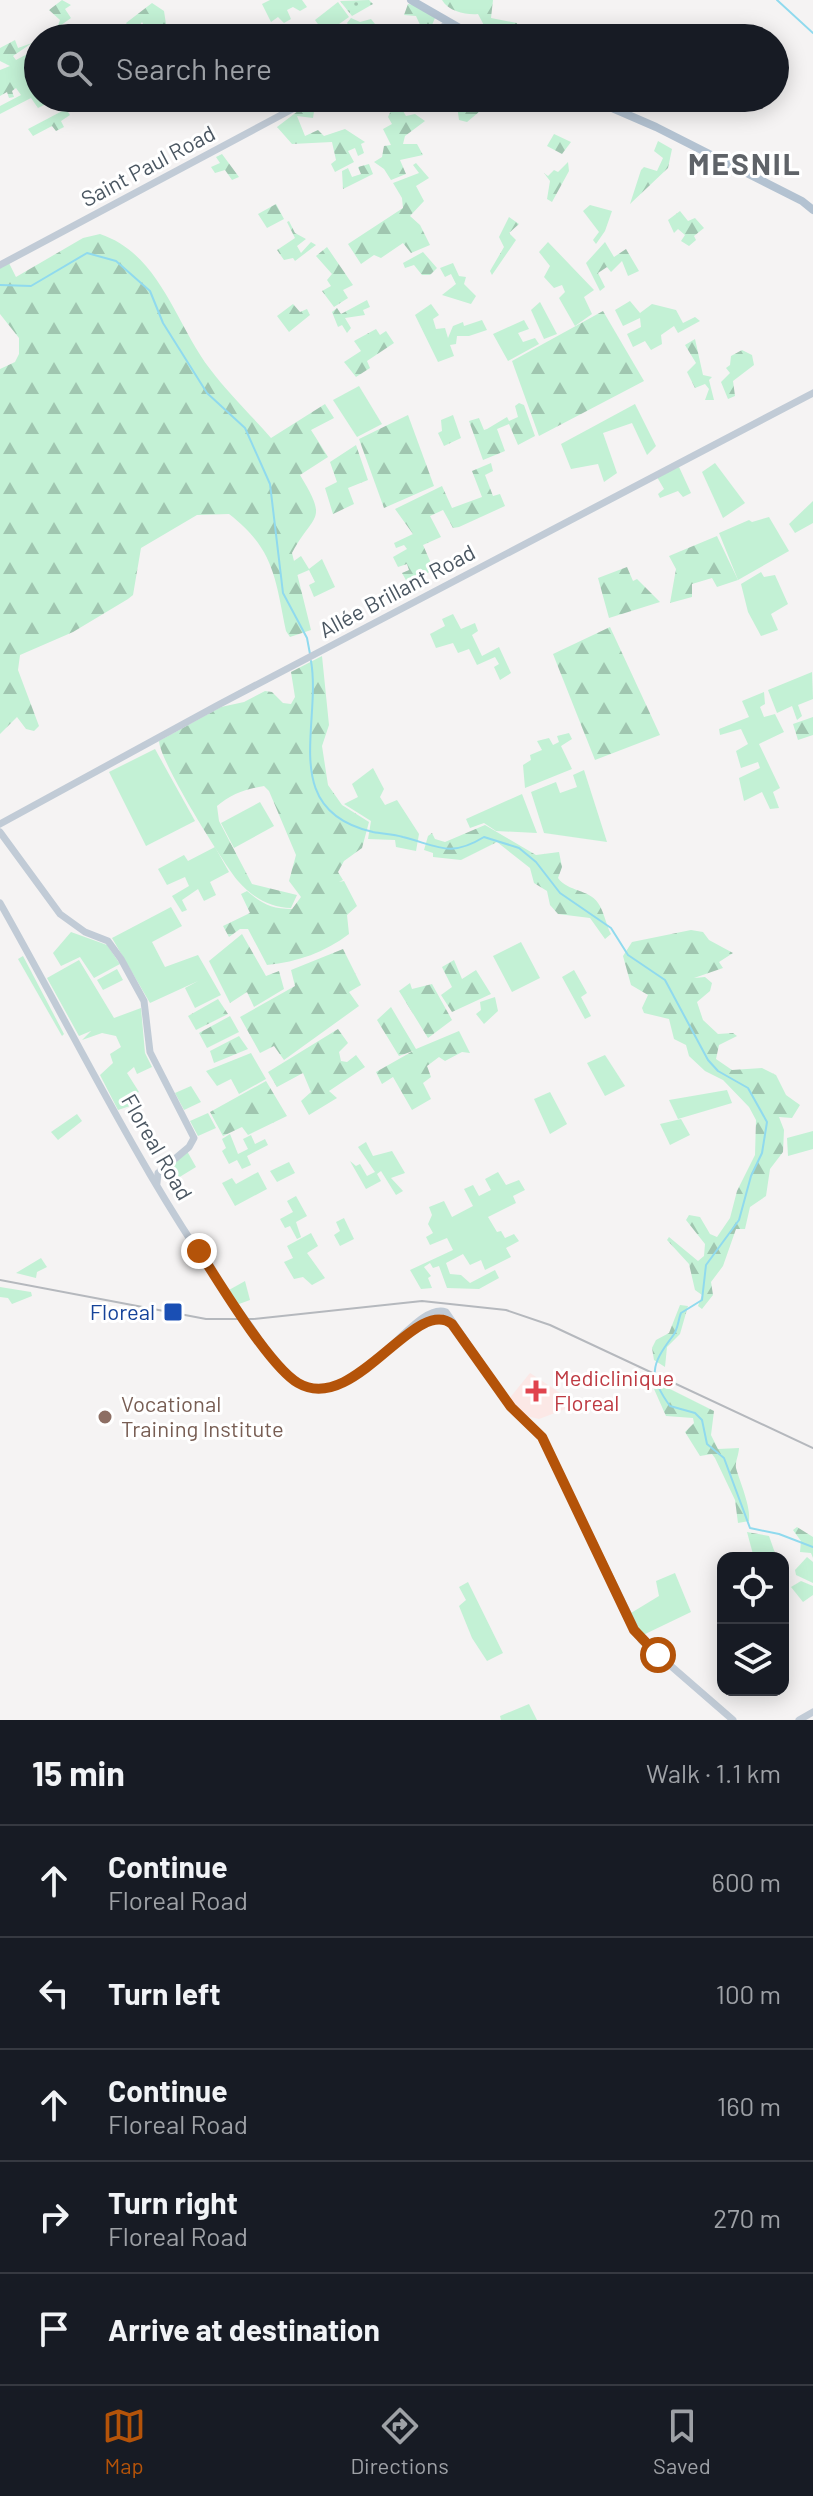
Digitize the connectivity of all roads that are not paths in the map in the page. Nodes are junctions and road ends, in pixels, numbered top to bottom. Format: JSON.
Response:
{"nodes":[{"id":1,"x":411,"y":0,"type":"edge"},
{"id":2,"x":438,"y":15,"type":"junction"},
{"id":3,"x":449,"y":23,"type":"edge"},
{"id":4,"x":434,"y":24,"type":"edge"},
{"id":5,"x":287,"y":112,"type":"edge"},
{"id":6,"x":621,"y":112,"type":"edge"},
{"id":7,"x":813,"y":210,"type":"edge"},
{"id":8,"x":0,"y":265,"type":"edge"},
{"id":9,"x":813,"y":393,"type":"edge"},
{"id":10,"x":0,"y":824,"type":"edge"},
{"id":11,"x":0,"y":832,"type":"edge"},
{"id":12,"x":0,"y":903,"type":"edge"},
{"id":13,"x":181,"y":1153,"type":"junction"},
{"id":14,"x":144,"y":1160,"type":"junction"},
{"id":15,"x":159,"y":1190,"type":"junction"},
{"id":16,"x":813,"y":1712,"type":"edge"},
{"id":17,"x":733,"y":1720,"type":"edge"},
{"id":18,"x":799,"y":1720,"type":"edge"}],
"edges":[{"from":1,"to":2,"type":"main road"},
{"from":2,"to":3,"type":"main road"},
{"from":2,"to":4,"type":"main road"},
{"from":5,"to":8,"type":"main road","name":"Saint Paul Road"},
{"from":6,"to":7,"type":"main road"},
{"from":9,"to":10,"type":"main road","name":"Allée Brillant Road"},
{"from":11,"to":13,"type":"main road"},
{"from":12,"to":14,"type":"main road","name":"Floreal Road"},
{"from":13,"to":14,"type":"main road"},
{"from":13,"to":15,"type":"main road"},
{"from":14,"to":15,"type":"main road","name":"Floreal Road"},
{"from":15,"to":17,"type":"main road","name":"Floreal Road"},
{"from":16,"to":18,"type":"main road"}]}
